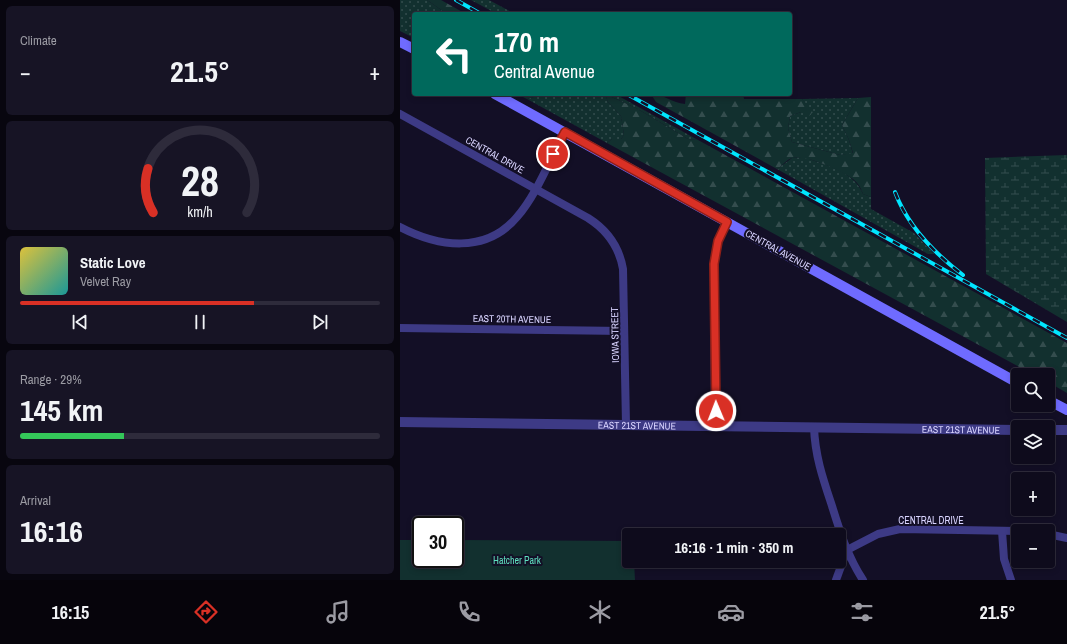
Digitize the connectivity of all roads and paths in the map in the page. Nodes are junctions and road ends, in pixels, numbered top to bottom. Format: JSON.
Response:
{"nodes":[{"id":1,"x":400,"y":42,"type":"edge"},
{"id":2,"x":412,"y":48,"type":"edge"},
{"id":3,"x":499,"y":96,"type":"edge"},
{"id":4,"x":400,"y":114,"type":"edge"},
{"id":5,"x":565,"y":132,"type":"junction"},
{"id":6,"x":535,"y":188,"type":"junction"},
{"id":7,"x":727,"y":222,"type":"junction"},
{"id":8,"x":400,"y":227,"type":"edge"},
{"id":9,"x":616,"y":246,"type":"joint"},
{"id":10,"x":400,"y":328,"type":"edge"},
{"id":11,"x":624,"y":331,"type":"junction"},
{"id":12,"x":1011,"y":379,"type":"edge"},
{"id":13,"x":1055,"y":404,"type":"edge"},
{"id":14,"x":1067,"y":410,"type":"edge"},
{"id":15,"x":400,"y":422,"type":"edge"},
{"id":16,"x":626,"y":425,"type":"junction"},
{"id":17,"x":715,"y":426,"type":"junction"},
{"id":18,"x":814,"y":427,"type":"junction"},
{"id":19,"x":1011,"y":430,"type":"edge"},
{"id":20,"x":1055,"y":430,"type":"edge"},
{"id":21,"x":1067,"y":430,"type":"edge"},
{"id":22,"x":1002,"y":531,"type":"junction"},
{"id":23,"x":1011,"y":531,"type":"edge"},
{"id":24,"x":1055,"y":535,"type":"edge"},
{"id":25,"x":1067,"y":538,"type":"edge"},
{"id":26,"x":847,"y":550,"type":"junction"},
{"id":27,"x":836,"y":580,"type":"edge"},
{"id":28,"x":863,"y":580,"type":"edge"},
{"id":29,"x":1011,"y":580,"type":"edge"}],
"edges":[{"from":1,"to":2,"type":"main road"},
{"from":3,"to":5,"type":"main road","name":"CENTRAL AVENUE"},
{"from":4,"to":6,"type":"street","name":"CENTRAL DRIVE"},
{"from":5,"to":6,"type":"street"},
{"from":5,"to":7,"type":"main road","name":"CENTRAL AVENUE"},
{"from":6,"to":8,"type":"street"},
{"from":6,"to":9,"type":"street","name":"CENTRAL DRIVE"},
{"from":7,"to":12,"type":"main road","name":"CENTRAL AVENUE"},
{"from":7,"to":17,"type":"street"},
{"from":9,"to":11,"type":"street","name":"IOWA STREET"},
{"from":10,"to":11,"type":"street","name":"EAST 20TH AVENUE"},
{"from":11,"to":16,"type":"street","name":"IOWA STREET"},
{"from":13,"to":14,"type":"main road"},
{"from":15,"to":16,"type":"street","name":"EAST 21ST AVENUE"},
{"from":16,"to":17,"type":"street","name":"EAST 21ST AVENUE"},
{"from":17,"to":18,"type":"street","name":"EAST 21ST AVENUE"},
{"from":18,"to":19,"type":"street","name":"EAST 21ST AVENUE"},
{"from":18,"to":26,"type":"street"},
{"from":20,"to":21,"type":"street"},
{"from":22,"to":23,"type":"street","name":"CENTRAL DRIVE"},
{"from":22,"to":26,"type":"street","name":"CENTRAL DRIVE"},
{"from":22,"to":29,"type":"street"},
{"from":24,"to":25,"type":"street"},
{"from":26,"to":27,"type":"street"},
{"from":26,"to":28,"type":"street"}]}
